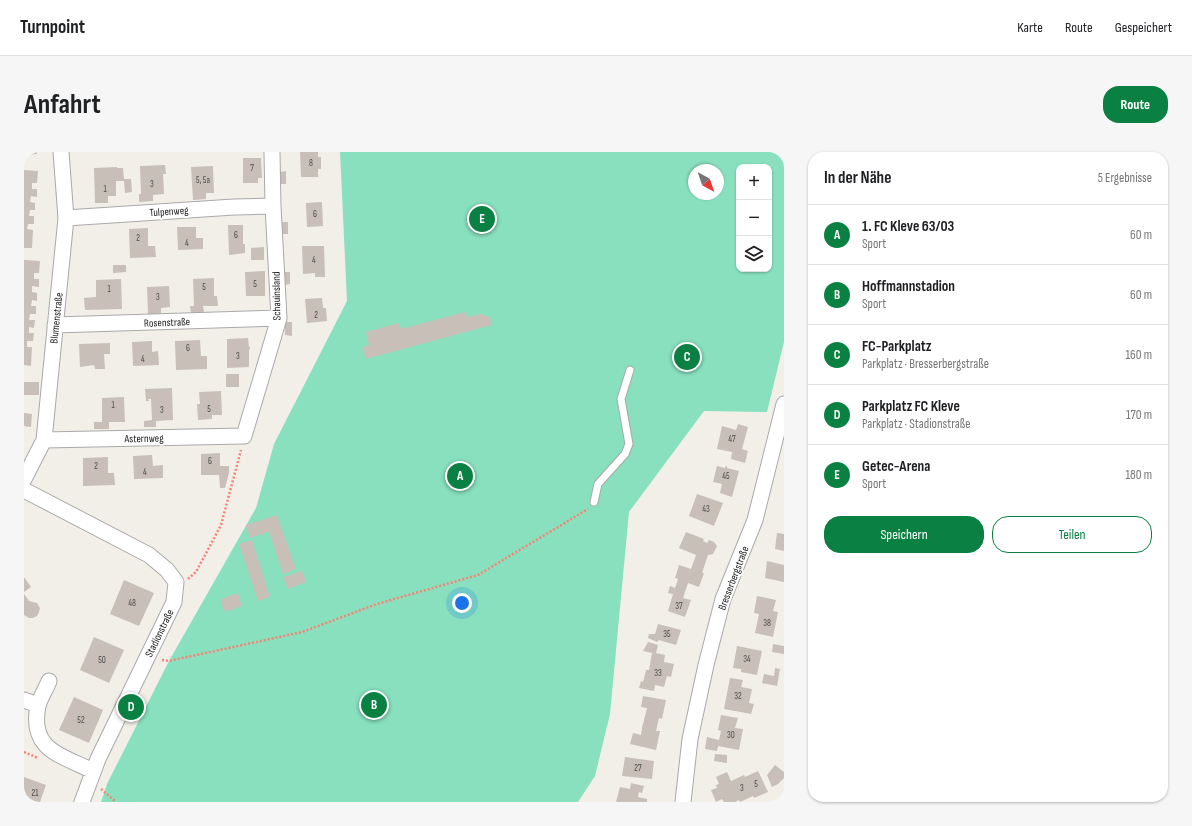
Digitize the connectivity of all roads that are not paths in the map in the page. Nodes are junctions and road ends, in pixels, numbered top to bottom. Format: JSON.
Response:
{"nodes":[{"id":1,"x":61,"y":152,"type":"edge"},
{"id":2,"x":272,"y":152,"type":"edge"},
{"id":3,"x":273,"y":206,"type":"junction"},
{"id":4,"x":66,"y":218,"type":"junction"},
{"id":5,"x":279,"y":318,"type":"junction"},
{"id":6,"x":55,"y":325,"type":"junction"},
{"id":7,"x":630,"y":370,"type":"dead end"},
{"id":8,"x":784,"y":404,"type":"edge"},
{"id":9,"x":244,"y":436,"type":"joint"},
{"id":10,"x":44,"y":440,"type":"junction"},
{"id":11,"x":24,"y":479,"type":"edge"},
{"id":12,"x":24,"y":490,"type":"edge"},
{"id":13,"x":594,"y":502,"type":"road end"},
{"id":14,"x":50,"y":681,"type":"dead end"},
{"id":15,"x":24,"y":700,"type":"edge"},
{"id":16,"x":38,"y":705,"type":"junction"},
{"id":17,"x":93,"y":771,"type":"junction"},
{"id":18,"x":82,"y":802,"type":"edge"},
{"id":19,"x":683,"y":802,"type":"edge"}],
"edges":[{"from":1,"to":4,"type":"street","name":"Blumenstraße"},
{"from":2,"to":3,"type":"street","name":"Schauinsland"},
{"from":3,"to":4,"type":"street","name":"Tulpenweg"},
{"from":3,"to":5,"type":"street","name":"Schauinsland"},
{"from":4,"to":6,"type":"street","name":"Blumenstraße"},
{"from":5,"to":6,"type":"street","name":"Rosenstraße"},
{"from":5,"to":9,"type":"street","name":"Schauinsland"},
{"from":6,"to":10,"type":"street","name":"Blumenstraße"},
{"from":7,"to":13,"type":"lane"},
{"from":8,"to":19,"type":"street","name":"Bresserbergstraße"},
{"from":9,"to":10,"type":"street","name":"Asternweg"},
{"from":10,"to":11,"type":"street","name":"Blumenstraße"},
{"from":12,"to":17,"type":"street","name":"Stadionstraße"},
{"from":14,"to":16,"type":"street"},
{"from":15,"to":16,"type":"street"},
{"from":16,"to":17,"type":"street"},
{"from":17,"to":18,"type":"street","name":"Stadionstraße"}]}
